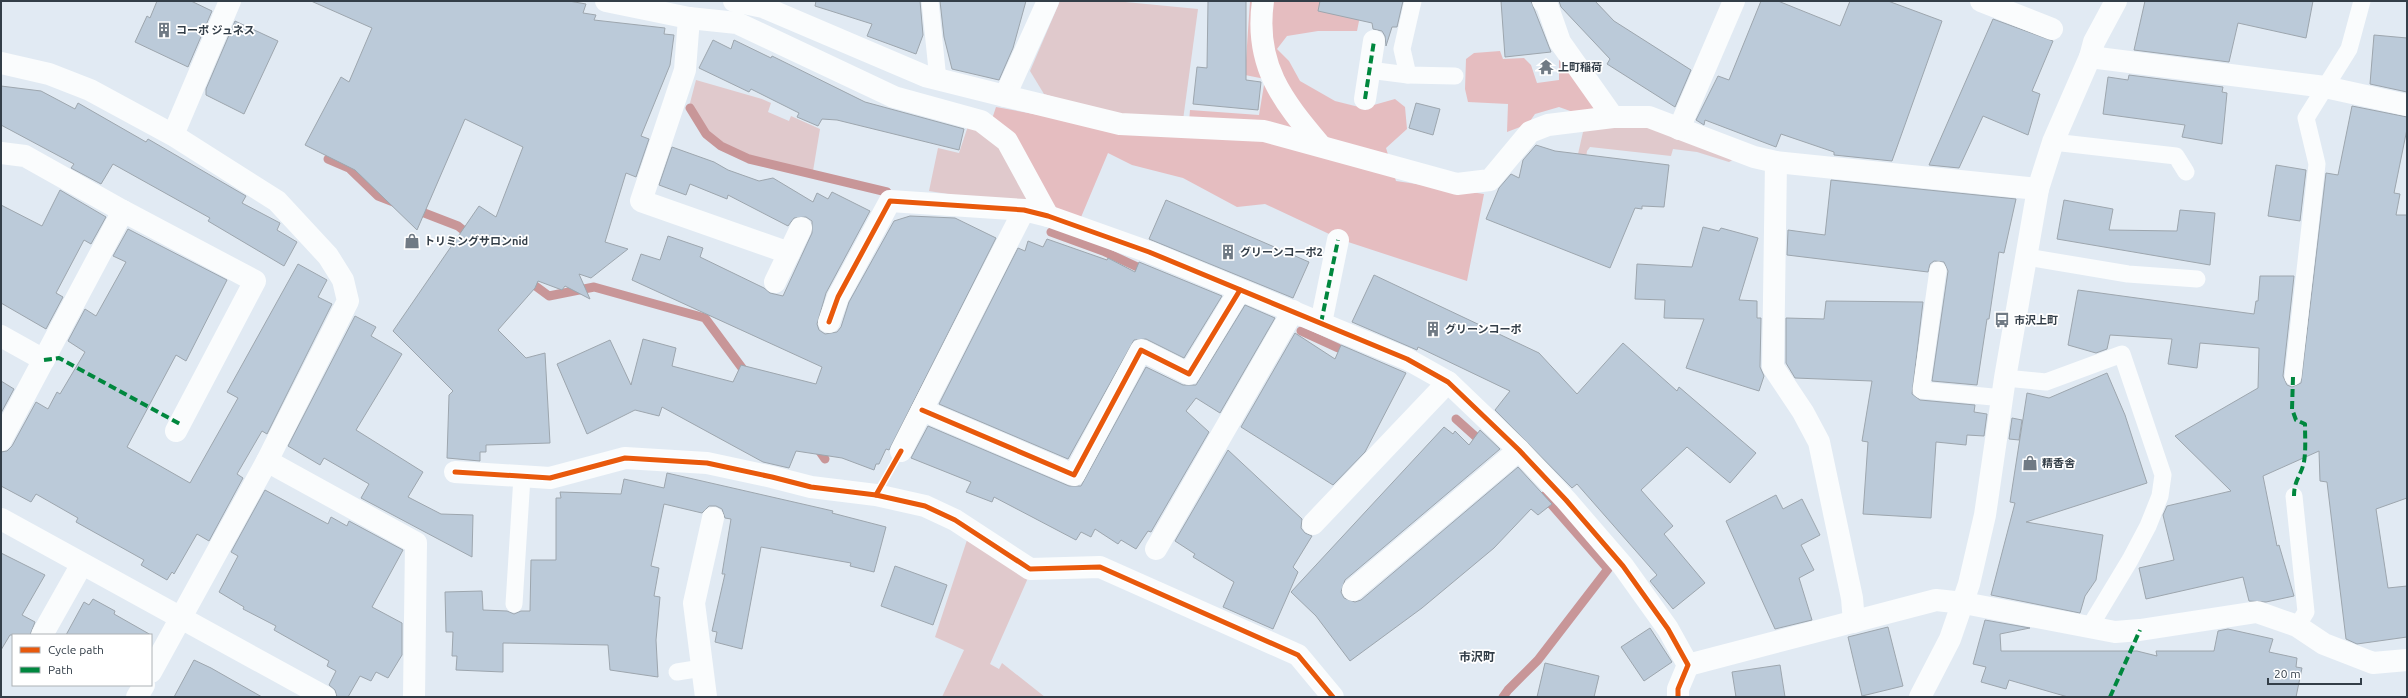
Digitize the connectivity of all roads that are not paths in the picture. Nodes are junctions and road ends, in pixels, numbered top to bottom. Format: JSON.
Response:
{"nodes":[{"id":1,"x":230,"y":1,"type":"edge"},
{"id":2,"x":606,"y":1,"type":"edge"},
{"id":3,"x":734,"y":1,"type":"edge"},
{"id":4,"x":930,"y":1,"type":"edge"},
{"id":5,"x":1048,"y":1,"type":"edge"},
{"id":6,"x":1263,"y":1,"type":"edge"},
{"id":7,"x":1413,"y":1,"type":"edge"},
{"id":8,"x":1543,"y":1,"type":"edge"},
{"id":9,"x":1734,"y":1,"type":"edge"},
{"id":10,"x":1981,"y":1,"type":"edge"},
{"id":11,"x":2116,"y":1,"type":"edge"},
{"id":12,"x":2362,"y":1,"type":"edge"},
{"id":13,"x":2008,"y":6,"type":"edge"},
{"id":14,"x":689,"y":18,"type":"junction"},
{"id":15,"x":2052,"y":29,"type":"dead end"},
{"id":16,"x":1374,"y":41,"type":"dead end"},
{"id":17,"x":2090,"y":57,"type":"junction"},
{"id":18,"x":1,"y":63,"type":"edge"},
{"id":19,"x":1369,"y":70,"type":"junction"},
{"id":20,"x":1408,"y":75,"type":"junction"},
{"id":21,"x":1455,"y":76,"type":"dead end"},
{"id":22,"x":938,"y":80,"type":"junction"},
{"id":23,"x":2325,"y":87,"type":"junction"},
{"id":24,"x":1005,"y":96,"type":"junction"},
{"id":25,"x":1365,"y":99,"type":"dead end"},
{"id":26,"x":2407,"y":105,"type":"edge"},
{"id":27,"x":1613,"y":117,"type":"junction"},
{"id":28,"x":1679,"y":129,"type":"junction"},
{"id":29,"x":173,"y":135,"type":"junction"},
{"id":30,"x":2053,"y":142,"type":"junction"},
{"id":31,"x":1321,"y":146,"type":"junction"},
{"id":32,"x":1,"y":153,"type":"edge"},
{"id":33,"x":1776,"y":162,"type":"junction"},
{"id":34,"x":2186,"y":172,"type":"dead end"},
{"id":35,"x":2038,"y":189,"type":"junction"},
{"id":36,"x":1024,"y":210,"type":"junction"},
{"id":37,"x":123,"y":212,"type":"junction"},
{"id":38,"x":1048,"y":216,"type":"junction"},
{"id":39,"x":801,"y":228,"type":"dead end"},
{"id":40,"x":1338,"y":240,"type":"dead end"},
{"id":41,"x":789,"y":253,"type":"junction"},
{"id":42,"x":2027,"y":257,"type":"junction"},
{"id":43,"x":1938,"y":270,"type":"dead end"},
{"id":44,"x":2197,"y":279,"type":"dead end"},
{"id":45,"x":775,"y":282,"type":"dead end"},
{"id":46,"x":1240,"y":290,"type":"junction"},
{"id":47,"x":1293,"y":312,"type":"junction"},
{"id":48,"x":829,"y":322,"type":"dead end"},
{"id":49,"x":1321,"y":323,"type":"junction"},
{"id":50,"x":1,"y":336,"type":"edge"},
{"id":51,"x":44,"y":360,"type":"junction"},
{"id":52,"x":2293,"y":377,"type":"dead end"},
{"id":53,"x":1448,"y":382,"type":"junction"},
{"id":54,"x":2004,"y":388,"type":"junction"},
{"id":55,"x":922,"y":410,"type":"junction"},
{"id":56,"x":176,"y":431,"type":"dead end"},
{"id":57,"x":1,"y":440,"type":"edge"},
{"id":58,"x":1519,"y":450,"type":"junction"},
{"id":59,"x":901,"y":451,"type":"dead end"},
{"id":60,"x":266,"y":461,"type":"junction"},
{"id":61,"x":455,"y":472,"type":"dead end"},
{"id":62,"x":522,"y":477,"type":"junction"},
{"id":63,"x":2294,"y":496,"type":"dead end"},
{"id":64,"x":713,"y":518,"type":"dead end"},
{"id":65,"x":1,"y":519,"type":"edge"},
{"id":66,"x":1313,"y":524,"type":"dead end"},
{"id":67,"x":1156,"y":549,"type":"dead end"},
{"id":68,"x":82,"y":564,"type":"junction"},
{"id":69,"x":1353,"y":590,"type":"dead end"},
{"id":70,"x":1964,"y":603,"type":"junction"},
{"id":71,"x":514,"y":604,"type":"dead end"},
{"id":72,"x":182,"y":618,"type":"junction"},
{"id":73,"x":1854,"y":622,"type":"junction"},
{"id":74,"x":2296,"y":626,"type":"junction"},
{"id":75,"x":2089,"y":628,"type":"junction"},
{"id":76,"x":43,"y":634,"type":"edge"},
{"id":77,"x":2407,"y":660,"type":"edge"},
{"id":78,"x":1688,"y":665,"type":"junction"},
{"id":79,"x":702,"y":668,"type":"junction"},
{"id":80,"x":152,"y":670,"type":"edge"},
{"id":81,"x":677,"y":672,"type":"dead end"},
{"id":82,"x":143,"y":686,"type":"edge"},
{"id":83,"x":137,"y":697,"type":"edge"},
{"id":84,"x":325,"y":697,"type":"edge"},
{"id":85,"x":414,"y":697,"type":"edge"},
{"id":86,"x":706,"y":697,"type":"edge"},
{"id":87,"x":1333,"y":697,"type":"edge"},
{"id":88,"x":1678,"y":697,"type":"edge"},
{"id":89,"x":1920,"y":697,"type":"edge"}],
"edges":[{"from":1,"to":29,"type":"street"},
{"from":2,"to":14,"type":"street"},
{"from":3,"to":22,"type":"street"},
{"from":4,"to":22,"type":"lane"},
{"from":5,"to":24,"type":"street"},
{"from":6,"to":31,"type":"street"},
{"from":7,"to":20,"type":"lane"},
{"from":8,"to":27,"type":"street"},
{"from":9,"to":28,"type":"street"},
{"from":10,"to":13,"type":"street"},
{"from":11,"to":17,"type":"street"},
{"from":12,"to":23,"type":"lane"},
{"from":13,"to":15,"type":"street"},
{"from":14,"to":38,"type":"street"},
{"from":14,"to":41,"type":"street"},
{"from":16,"to":19,"type":"street"},
{"from":17,"to":23,"type":"street"},
{"from":17,"to":30,"type":"street"},
{"from":18,"to":29,"type":"street"},
{"from":19,"to":20,"type":"lane"},
{"from":19,"to":25,"type":"street"},
{"from":20,"to":21,"type":"lane"},
{"from":22,"to":24,"type":"street"},
{"from":23,"to":26,"type":"street"},
{"from":23,"to":52,"type":"lane"},
{"from":24,"to":31,"type":"street"},
{"from":27,"to":28,"type":"street"},
{"from":27,"to":31,"type":"street"},
{"from":28,"to":33,"type":"street"},
{"from":29,"to":60,"type":"street"},
{"from":30,"to":34,"type":"lane"},
{"from":30,"to":35,"type":"street"},
{"from":32,"to":37,"type":"street"},
{"from":33,"to":35,"type":"street"},
{"from":33,"to":73,"type":"street"},
{"from":35,"to":42,"type":"street"},
{"from":36,"to":38,"type":"street"},
{"from":36,"to":48,"type":"street"},
{"from":36,"to":55,"type":"street"},
{"from":37,"to":51,"type":"street"},
{"from":37,"to":56,"type":"street"},
{"from":38,"to":46,"type":"street"},
{"from":39,"to":41,"type":"street"},
{"from":40,"to":49,"type":"street"},
{"from":41,"to":45,"type":"street"},
{"from":42,"to":44,"type":"lane"},
{"from":42,"to":54,"type":"street"},
{"from":43,"to":54,"type":"lane"},
{"from":46,"to":47,"type":"street"},
{"from":46,"to":55,"type":"street"},
{"from":47,"to":49,"type":"street"},
{"from":47,"to":67,"type":"street"},
{"from":49,"to":53,"type":"street"},
{"from":50,"to":51,"type":"street"},
{"from":51,"to":57,"type":"street"},
{"from":53,"to":58,"type":"street"},
{"from":53,"to":66,"type":"street"},
{"from":54,"to":70,"type":"street"},
{"from":54,"to":75,"type":"lane"},
{"from":55,"to":59,"type":"street"},
{"from":58,"to":69,"type":"street"},
{"from":58,"to":78,"type":"street"},
{"from":60,"to":72,"type":"street"},
{"from":60,"to":85,"type":"street"},
{"from":61,"to":62,"type":"street"},
{"from":62,"to":71,"type":"lane"},
{"from":62,"to":87,"type":"street"},
{"from":63,"to":74,"type":"lane"},
{"from":64,"to":79,"type":"street"},
{"from":65,"to":68,"type":"street"},
{"from":68,"to":72,"type":"street"},
{"from":68,"to":76,"type":"street"},
{"from":70,"to":73,"type":"street"},
{"from":70,"to":75,"type":"street"},
{"from":70,"to":89,"type":"street"},
{"from":72,"to":80,"type":"street"},
{"from":72,"to":84,"type":"street"},
{"from":73,"to":78,"type":"street"},
{"from":74,"to":75,"type":"street"},
{"from":74,"to":77,"type":"street"},
{"from":78,"to":88,"type":"street"},
{"from":79,"to":81,"type":"lane"},
{"from":79,"to":86,"type":"street"},
{"from":82,"to":83,"type":"street"}]}
